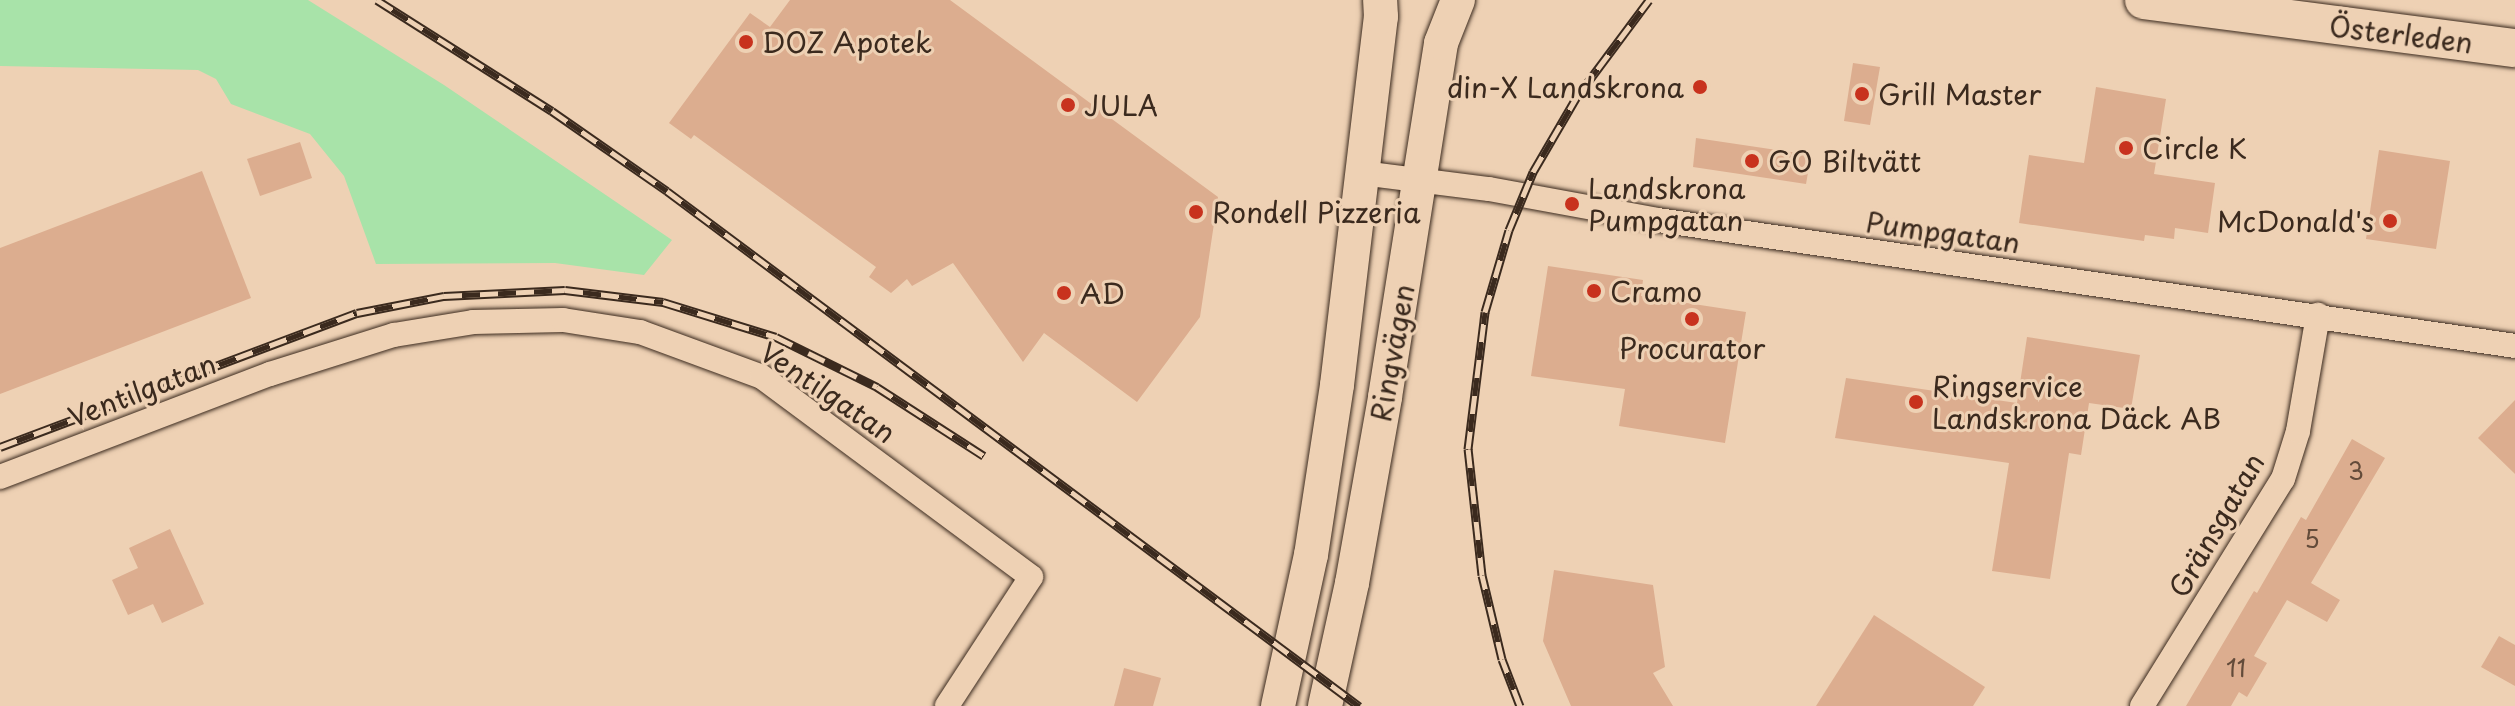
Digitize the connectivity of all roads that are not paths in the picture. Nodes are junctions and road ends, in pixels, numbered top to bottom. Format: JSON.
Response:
{"nodes":[{"id":1,"x":1380,"y":0,"type":"edge"},
{"id":2,"x":1458,"y":0,"type":"edge"},
{"id":3,"x":2144,"y":0,"type":"edge"},
{"id":4,"x":2515,"y":48,"type":"edge"},
{"id":5,"x":1362,"y":173,"type":"junction"},
{"id":6,"x":1420,"y":181,"type":"junction"},
{"id":7,"x":2318,"y":315,"type":"junction"},
{"id":8,"x":2515,"y":346,"type":"edge"},
{"id":9,"x":0,"y":477,"type":"edge"},
{"id":10,"x":947,"y":706,"type":"edge"},
{"id":11,"x":1278,"y":706,"type":"edge"},
{"id":12,"x":1325,"y":706,"type":"edge"},
{"id":13,"x":2142,"y":706,"type":"edge"}],
"edges":[{"from":1,"to":5,"type":"main road","name":"Ringvägen"},
{"from":2,"to":6,"type":"main road","name":"Ringvägen"},
{"from":3,"to":4,"type":"main road","name":"Österleden"},
{"from":5,"to":6,"type":"street","name":"Pumpgatan"},
{"from":5,"to":11,"type":"main road","name":"Ringvägen"},
{"from":6,"to":7,"type":"street","name":"Pumpgatan"},
{"from":6,"to":12,"type":"main road","name":"Ringvägen"},
{"from":7,"to":8,"type":"street","name":"Pumpgatan"},
{"from":7,"to":13,"type":"street","name":"Gränsgatan"},
{"from":9,"to":10,"type":"street","name":"Ventilgatan"}]}
